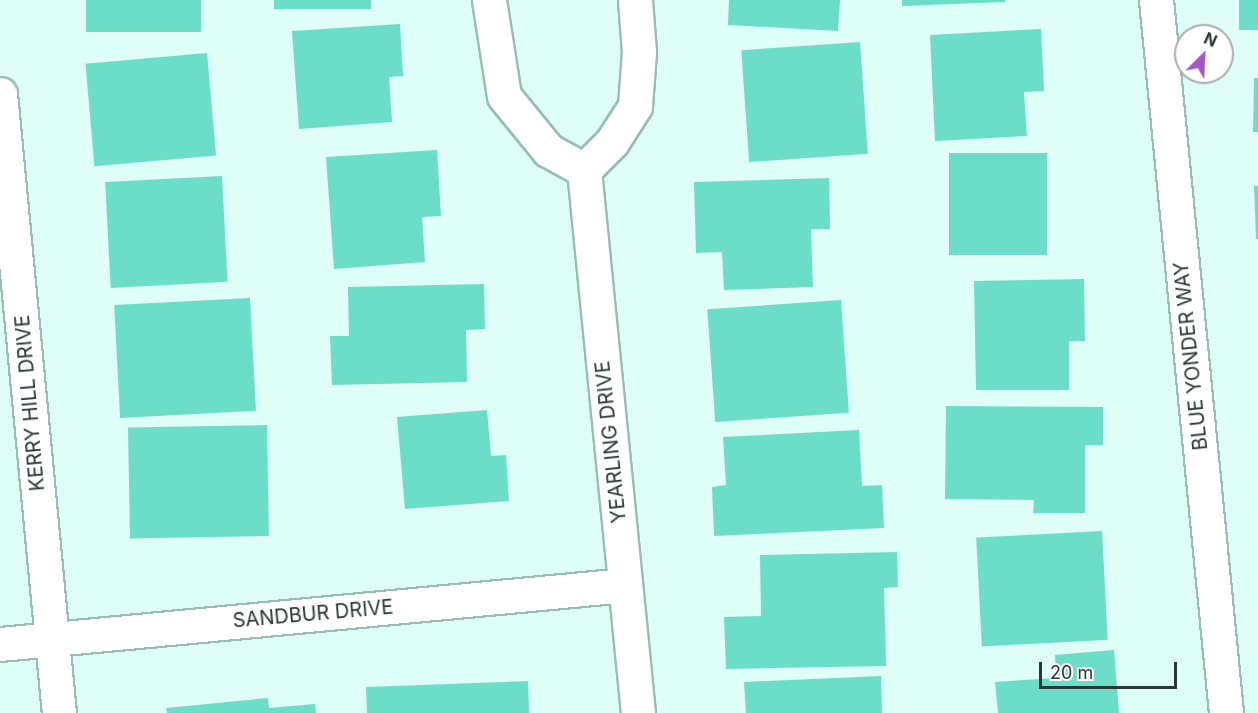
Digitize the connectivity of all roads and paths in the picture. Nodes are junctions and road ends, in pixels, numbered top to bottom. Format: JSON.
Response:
{"nodes":[{"id":1,"x":489,"y":0,"type":"edge"},
{"id":2,"x":635,"y":0,"type":"edge"},
{"id":3,"x":1156,"y":0,"type":"edge"},
{"id":4,"x":0,"y":94,"type":"edge"},
{"id":5,"x":584,"y":170,"type":"junction"},
{"id":6,"x":625,"y":585,"type":"junction"},
{"id":7,"x":52,"y":639,"type":"junction"},
{"id":8,"x":0,"y":644,"type":"edge"},
{"id":9,"x":59,"y":713,"type":"edge"},
{"id":10,"x":638,"y":713,"type":"edge"},
{"id":11,"x":1226,"y":713,"type":"edge"}],
"edges":[{"from":1,"to":5,"type":"street"},
{"from":2,"to":5,"type":"street"},
{"from":3,"to":11,"type":"street","name":"BLUE YONDER WAY"},
{"from":4,"to":7,"type":"street","name":"KERRY HILL DRIVE"},
{"from":5,"to":6,"type":"street","name":"YEARLING DRIVE"},
{"from":6,"to":7,"type":"street","name":"SANDBUR DRIVE"},
{"from":6,"to":10,"type":"street","name":"YEARLING DRIVE"},
{"from":7,"to":8,"type":"street","name":"SANDBUR DRIVE"},
{"from":7,"to":9,"type":"street","name":"KERRY HILL DRIVE"}]}
